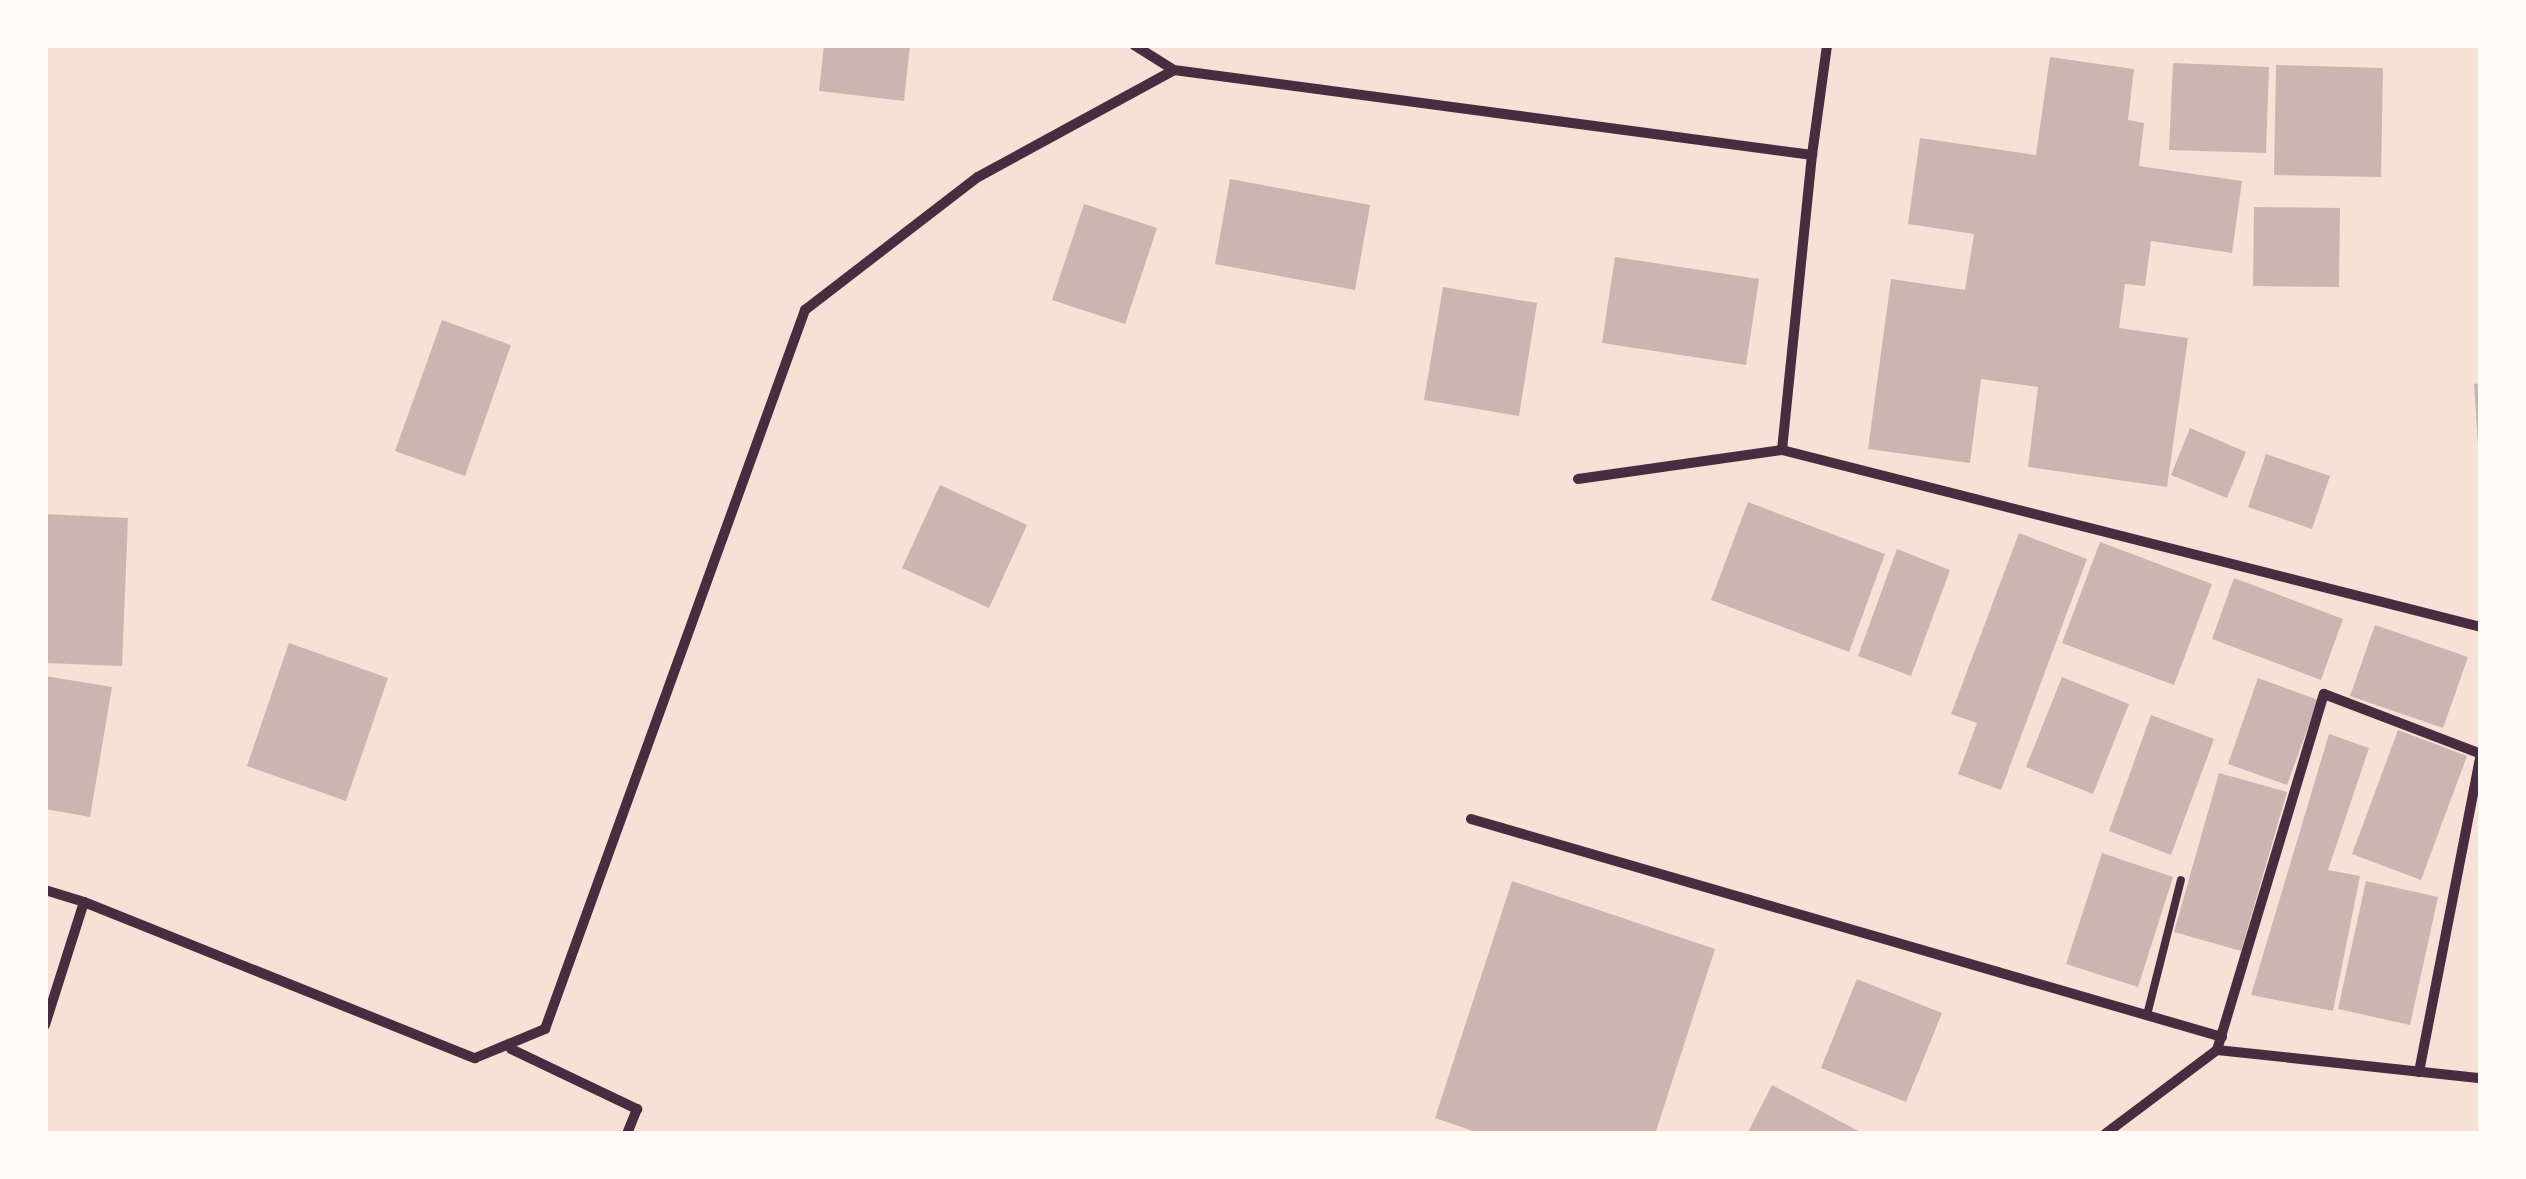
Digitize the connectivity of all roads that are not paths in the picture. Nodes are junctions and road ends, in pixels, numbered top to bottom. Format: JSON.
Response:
{"nodes":[{"id":1,"x":1134,"y":45,"type":"edge"},
{"id":2,"x":1827,"y":45,"type":"edge"},
{"id":3,"x":1174,"y":70,"type":"junction"},
{"id":4,"x":1812,"y":155,"type":"junction"},
{"id":5,"x":1782,"y":450,"type":"junction"},
{"id":6,"x":1578,"y":479,"type":"dead end"},
{"id":7,"x":2481,"y":627,"type":"edge"},
{"id":8,"x":2481,"y":754,"type":"edge"},
{"id":9,"x":1471,"y":820,"type":"dead end"},
{"id":10,"x":2181,"y":880,"type":"dead end"},
{"id":11,"x":45,"y":890,"type":"edge"},
{"id":12,"x":84,"y":902,"type":"junction"},
{"id":13,"x":2147,"y":1015,"type":"junction"},
{"id":14,"x":45,"y":1025,"type":"edge"},
{"id":15,"x":2222,"y":1037,"type":"junction"},
{"id":16,"x":510,"y":1050,"type":"junction"},
{"id":17,"x":2217,"y":1050,"type":"junction"},
{"id":18,"x":2419,"y":1072,"type":"junction"},
{"id":19,"x":2481,"y":1078,"type":"edge"},
{"id":20,"x":627,"y":1134,"type":"edge"},
{"id":21,"x":2105,"y":1134,"type":"edge"}],
"edges":[{"from":1,"to":3,"type":"street"},
{"from":2,"to":4,"type":"street"},
{"from":3,"to":4,"type":"street"},
{"from":3,"to":16,"type":"street"},
{"from":4,"to":5,"type":"street"},
{"from":5,"to":6,"type":"street"},
{"from":5,"to":7,"type":"street"},
{"from":8,"to":15,"type":"street"},
{"from":8,"to":18,"type":"street"},
{"from":9,"to":13,"type":"street"},
{"from":10,"to":13,"type":"lane"},
{"from":11,"to":12,"type":"street"},
{"from":12,"to":14,"type":"street"},
{"from":12,"to":16,"type":"street"},
{"from":13,"to":15,"type":"street"},
{"from":15,"to":17,"type":"street"},
{"from":16,"to":20,"type":"street"},
{"from":17,"to":18,"type":"street"},
{"from":17,"to":21,"type":"street"},
{"from":18,"to":19,"type":"street"}]}
